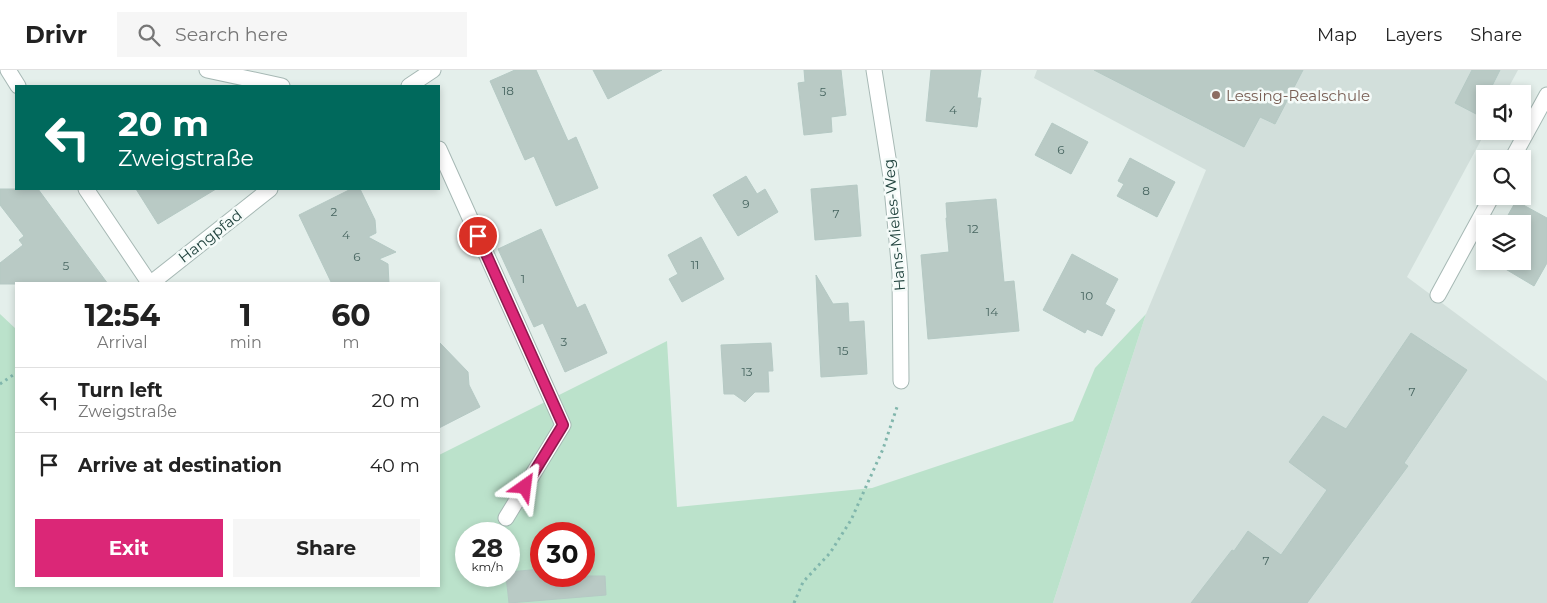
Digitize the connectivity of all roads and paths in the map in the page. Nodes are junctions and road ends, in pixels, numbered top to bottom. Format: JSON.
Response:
{"nodes":[{"id":1,"x":8,"y":70,"type":"edge"},
{"id":2,"x":207,"y":70,"type":"edge"},
{"id":3,"x":433,"y":70,"type":"edge"},
{"id":4,"x":874,"y":70,"type":"edge"},
{"id":5,"x":17,"y":85,"type":"edge"},
{"id":6,"x":277,"y":85,"type":"edge"},
{"id":7,"x":411,"y":85,"type":"edge"},
{"id":8,"x":1547,"y":95,"type":"edge"},
{"id":9,"x":1517,"y":150,"type":"edge"},
{"id":10,"x":440,"y":152,"type":"edge"},
{"id":11,"x":87,"y":190,"type":"edge"},
{"id":12,"x":269,"y":190,"type":"edge"},
{"id":13,"x":1487,"y":205,"type":"edge"},
{"id":14,"x":149,"y":282,"type":"edge"},
{"id":15,"x":153,"y":282,"type":"edge"},
{"id":16,"x":1438,"y":296,"type":"dead end"},
{"id":17,"x":15,"y":374,"type":"edge"},
{"id":18,"x":901,"y":382,"type":"joint"},
{"id":19,"x":0,"y":384,"type":"edge"},
{"id":20,"x":506,"y":518,"type":"dead end"},
{"id":21,"x":794,"y":603,"type":"edge"}],
"edges":[{"from":1,"to":5,"type":"street"},
{"from":2,"to":6,"type":"street"},
{"from":3,"to":7,"type":"street"},
{"from":4,"to":18,"type":"street","name":"Hans-Mieles-Weg"},
{"from":8,"to":9,"type":"street"},
{"from":10,"to":20,"type":"street"},
{"from":11,"to":14,"type":"street"},
{"from":12,"to":15,"type":"street","name":"Hangpfad"},
{"from":13,"to":16,"type":"street"},
{"from":17,"to":19,"type":"path"},
{"from":18,"to":21,"type":"path"}]}
